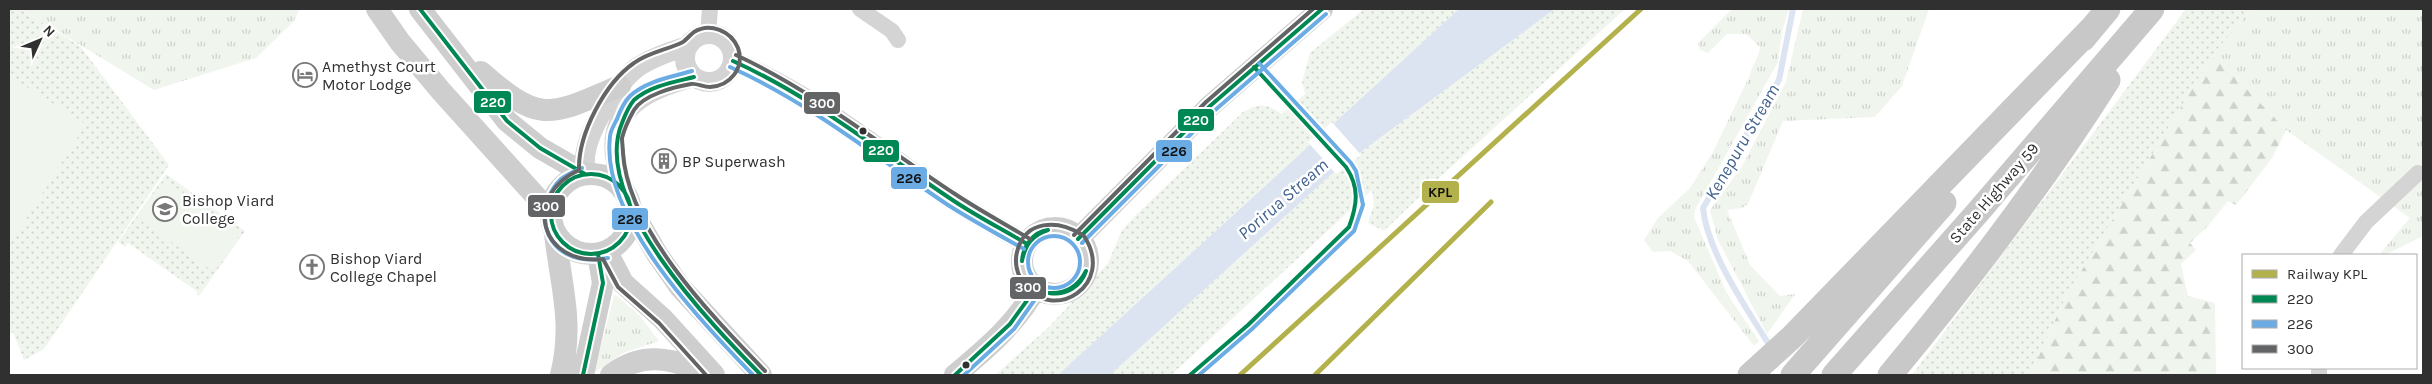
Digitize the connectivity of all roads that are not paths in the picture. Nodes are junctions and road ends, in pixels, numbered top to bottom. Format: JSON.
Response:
{"nodes":[{"id":1,"x":378,"y":9,"type":"edge"},
{"id":2,"x":420,"y":9,"type":"edge"},
{"id":3,"x":710,"y":9,"type":"edge"},
{"id":4,"x":860,"y":9,"type":"edge"},
{"id":5,"x":1322,"y":9,"type":"edge"},
{"id":6,"x":2152,"y":9,"type":"edge"},
{"id":7,"x":2101,"y":18,"type":"edge"},
{"id":8,"x":440,"y":34,"type":"junction"},
{"id":9,"x":708,"y":34,"type":"junction"},
{"id":10,"x":898,"y":40,"type":"dead end"},
{"id":11,"x":688,"y":46,"type":"junction"},
{"id":12,"x":2118,"y":49,"type":"junction"},
{"id":13,"x":733,"y":61,"type":"junction"},
{"id":14,"x":694,"y":77,"type":"junction"},
{"id":15,"x":620,"y":86,"type":"junction"},
{"id":16,"x":2418,"y":173,"type":"dead end"},
{"id":17,"x":585,"y":174,"type":"junction"},
{"id":18,"x":629,"y":202,"type":"junction"},
{"id":19,"x":550,"y":212,"type":"junction"},
{"id":20,"x":555,"y":234,"type":"junction"},
{"id":21,"x":1078,"y":239,"type":"junction"},
{"id":22,"x":1027,"y":244,"type":"junction"},
{"id":23,"x":602,"y":253,"type":"junction"},
{"id":24,"x":2342,"y":254,"type":"edge"},
{"id":25,"x":1036,"y":288,"type":"junction"},
{"id":26,"x":1800,"y":368,"type":"edge"},
{"id":27,"x":1752,"y":373,"type":"edge"},
{"id":28,"x":561,"y":375,"type":"edge"},
{"id":29,"x":583,"y":375,"type":"edge"},
{"id":30,"x":611,"y":375,"type":"edge"},
{"id":31,"x":714,"y":375,"type":"edge"},
{"id":32,"x":760,"y":375,"type":"edge"},
{"id":33,"x":955,"y":375,"type":"edge"},
{"id":34,"x":1834,"y":375,"type":"edge"},
{"id":35,"x":1890,"y":375,"type":"edge"}],
"edges":[{"from":1,"to":19,"type":"main road"},
{"from":2,"to":8,"type":"main road"},
{"from":3,"to":9,"type":"street"},
{"from":4,"to":10,"type":"street"},
{"from":5,"to":21,"type":"main road"},
{"from":6,"to":12,"type":"main road","name":"State Highway 59"},
{"from":7,"to":26,"type":"main road","name":"State Highway 59"},
{"from":7,"to":27,"type":"main road"},
{"from":8,"to":15,"type":"main road"},
{"from":8,"to":17,"type":"main road"},
{"from":9,"to":11,"type":"street"},
{"from":9,"to":13,"type":"street"},
{"from":11,"to":14,"type":"street"},
{"from":11,"to":15,"type":"street"},
{"from":12,"to":34,"type":"main road","name":"State Highway 59"},
{"from":12,"to":35,"type":"main road"},
{"from":13,"to":14,"type":"street"},
{"from":13,"to":22,"type":"street"},
{"from":14,"to":18,"type":"street"},
{"from":15,"to":17,"type":"street"},
{"from":16,"to":24,"type":"street"},
{"from":17,"to":18,"type":"main road"},
{"from":17,"to":19,"type":"main road"},
{"from":18,"to":23,"type":"main road"},
{"from":18,"to":32,"type":"main road"},
{"from":19,"to":20,"type":"main road"},
{"from":20,"to":23,"type":"main road"},
{"from":20,"to":28,"type":"main road"},
{"from":21,"to":22,"type":"main road"},
{"from":21,"to":25,"type":"main road"},
{"from":22,"to":25,"type":"main road"},
{"from":23,"to":29,"type":"main road"},
{"from":23,"to":31,"type":"main road"},
{"from":25,"to":33,"type":"main road"},
{"from":30,"to":31,"type":"main road"}]}
